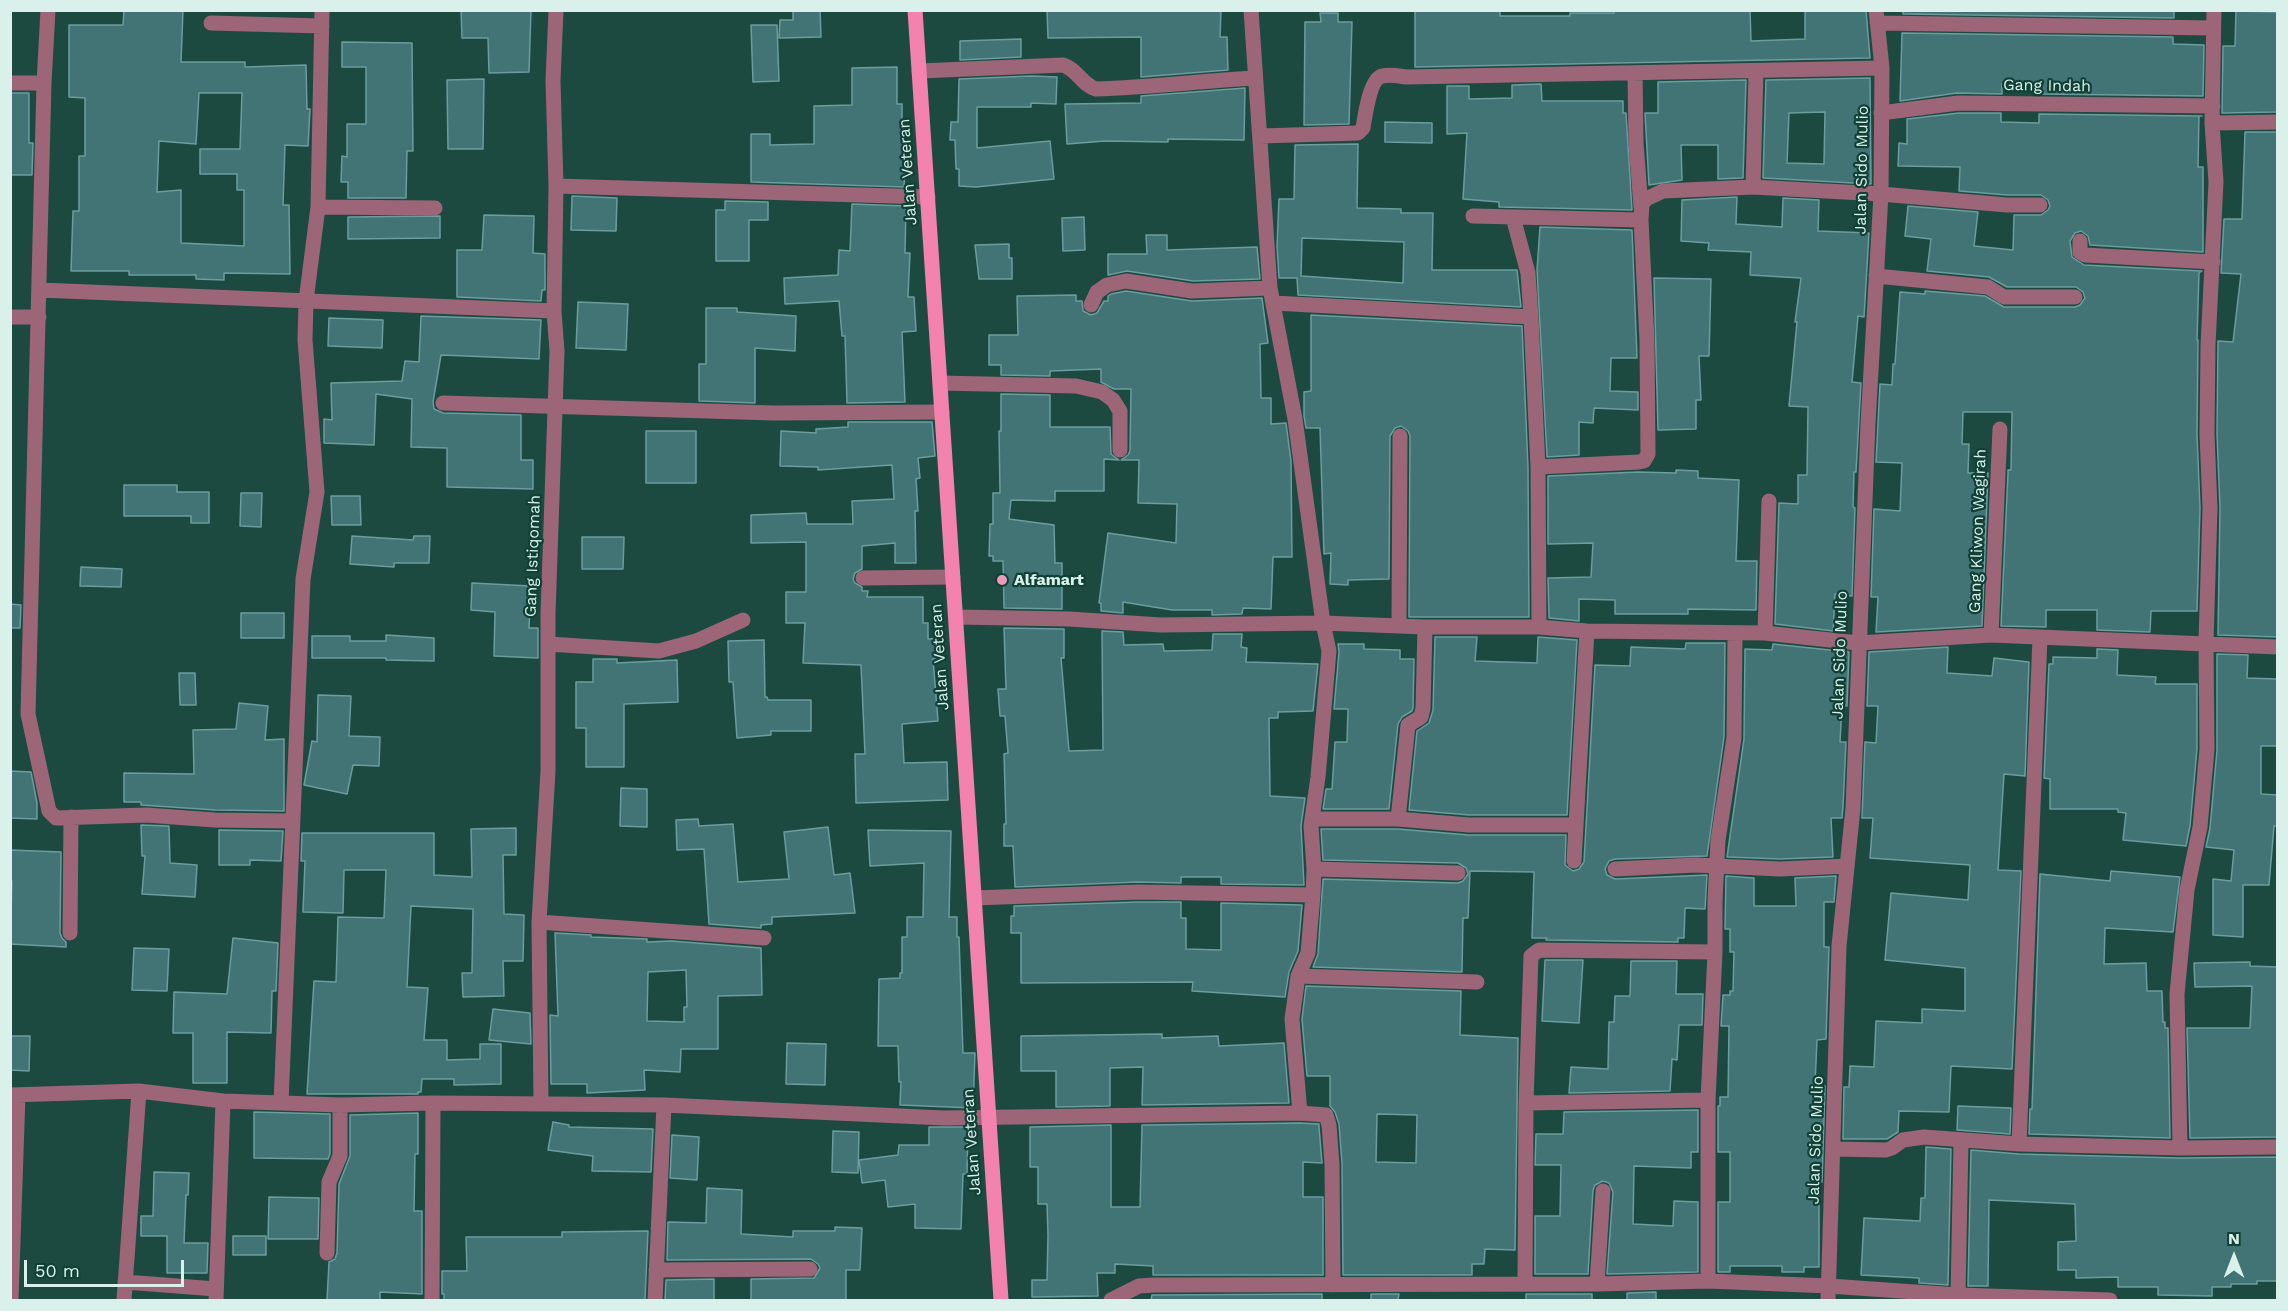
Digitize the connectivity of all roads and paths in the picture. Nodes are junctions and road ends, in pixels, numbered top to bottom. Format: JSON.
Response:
{"nodes":[{"id":1,"x":48,"y":10,"type":"edge"},
{"id":2,"x":556,"y":10,"type":"edge"},
{"id":3,"x":915,"y":10,"type":"edge"},
{"id":4,"x":1251,"y":10,"type":"edge"},
{"id":5,"x":2214,"y":10,"type":"edge"},
{"id":6,"x":1877,"y":17,"type":"edge"},
{"id":7,"x":322,"y":18,"type":"edge"},
{"id":8,"x":211,"y":23,"type":"dead end"},
{"id":9,"x":2213,"y":28,"type":"junction"},
{"id":10,"x":1882,"y":69,"type":"junction"},
{"id":11,"x":919,"y":71,"type":"junction"},
{"id":12,"x":1756,"y":71,"type":"junction"},
{"id":13,"x":1635,"y":74,"type":"junction"},
{"id":14,"x":1255,"y":78,"type":"junction"},
{"id":15,"x":10,"y":83,"type":"edge"},
{"id":16,"x":44,"y":83,"type":"junction"},
{"id":17,"x":2213,"y":106,"type":"junction"},
{"id":18,"x":1881,"y":113,"type":"junction"},
{"id":19,"x":2277,"y":122,"type":"edge"},
{"id":20,"x":2212,"y":123,"type":"junction"},
{"id":21,"x":1260,"y":136,"type":"junction"},
{"id":22,"x":556,"y":186,"type":"junction"},
{"id":23,"x":1753,"y":186,"type":"junction"},
{"id":24,"x":1881,"y":194,"type":"junction"},
{"id":25,"x":928,"y":197,"type":"junction"},
{"id":26,"x":2040,"y":205,"type":"dead end"},
{"id":27,"x":318,"y":207,"type":"junction"},
{"id":28,"x":435,"y":208,"type":"dead end"},
{"id":29,"x":1641,"y":214,"type":"junction"},
{"id":30,"x":1473,"y":216,"type":"dead end"},
{"id":31,"x":1513,"y":217,"type":"junction"},
{"id":32,"x":2080,"y":241,"type":"dead end"},
{"id":33,"x":2213,"y":262,"type":"junction"},
{"id":34,"x":1876,"y":276,"type":"junction"},
{"id":35,"x":40,"y":290,"type":"junction"},
{"id":36,"x":1272,"y":295,"type":"junction"},
{"id":37,"x":2075,"y":297,"type":"dead end"},
{"id":38,"x":306,"y":301,"type":"junction"},
{"id":39,"x":1091,"y":304,"type":"dead end"},
{"id":40,"x":554,"y":310,"type":"junction"},
{"id":41,"x":10,"y":317,"type":"edge"},
{"id":42,"x":39,"y":317,"type":"junction"},
{"id":43,"x":1531,"y":317,"type":"junction"},
{"id":44,"x":940,"y":383,"type":"junction"},
{"id":45,"x":443,"y":403,"type":"dead end"},
{"id":46,"x":556,"y":405,"type":"junction"},
{"id":47,"x":942,"y":412,"type":"junction"},
{"id":48,"x":2000,"y":429,"type":"dead end"},
{"id":49,"x":1400,"y":436,"type":"dead end"},
{"id":50,"x":1120,"y":450,"type":"dead end"},
{"id":51,"x":1538,"y":467,"type":"junction"},
{"id":52,"x":1769,"y":501,"type":"dead end"},
{"id":53,"x":862,"y":578,"type":"dead end"},
{"id":54,"x":953,"y":578,"type":"junction"},
{"id":55,"x":956,"y":617,"type":"junction"},
{"id":56,"x":742,"y":620,"type":"dead end"},
{"id":57,"x":1323,"y":623,"type":"junction"},
{"id":58,"x":1399,"y":625,"type":"junction"},
{"id":59,"x":1425,"y":627,"type":"junction"},
{"id":60,"x":1539,"y":627,"type":"junction"},
{"id":61,"x":1587,"y":631,"type":"junction"},
{"id":62,"x":1735,"y":633,"type":"junction"},
{"id":63,"x":1765,"y":633,"type":"junction"},
{"id":64,"x":1991,"y":635,"type":"junction"},
{"id":65,"x":2040,"y":638,"type":"junction"},
{"id":66,"x":2206,"y":642,"type":"junction"},
{"id":67,"x":1858,"y":643,"type":"junction"},
{"id":68,"x":549,"y":644,"type":"junction"},
{"id":69,"x":2277,"y":647,"type":"edge"},
{"id":70,"x":71,"y":817,"type":"junction"},
{"id":71,"x":1312,"y":819,"type":"junction"},
{"id":72,"x":1398,"y":819,"type":"junction"},
{"id":73,"x":292,"y":821,"type":"junction"},
{"id":74,"x":1575,"y":825,"type":"junction"},
{"id":75,"x":1574,"y":861,"type":"dead end"},
{"id":76,"x":1847,"y":866,"type":"junction"},
{"id":77,"x":1717,"y":867,"type":"junction"},
{"id":78,"x":1314,"y":869,"type":"junction"},
{"id":79,"x":1615,"y":869,"type":"dead end"},
{"id":80,"x":1458,"y":873,"type":"dead end"},
{"id":81,"x":1313,"y":895,"type":"junction"},
{"id":82,"x":974,"y":898,"type":"junction"},
{"id":83,"x":539,"y":922,"type":"junction"},
{"id":84,"x":70,"y":933,"type":"dead end"},
{"id":85,"x":764,"y":938,"type":"dead end"},
{"id":86,"x":1715,"y":952,"type":"junction"},
{"id":87,"x":1298,"y":976,"type":"junction"},
{"id":88,"x":1477,"y":982,"type":"dead end"},
{"id":89,"x":139,"y":1091,"type":"junction"},
{"id":90,"x":14,"y":1095,"type":"edge"},
{"id":91,"x":1708,"y":1100,"type":"junction"},
{"id":92,"x":223,"y":1101,"type":"junction"},
{"id":93,"x":281,"y":1103,"type":"junction"},
{"id":94,"x":434,"y":1103,"type":"junction"},
{"id":95,"x":541,"y":1103,"type":"junction"},
{"id":96,"x":1526,"y":1104,"type":"junction"},
{"id":97,"x":340,"y":1105,"type":"junction"},
{"id":98,"x":664,"y":1105,"type":"junction"},
{"id":99,"x":1299,"y":1113,"type":"junction"},
{"id":100,"x":989,"y":1116,"type":"junction"},
{"id":101,"x":1961,"y":1141,"type":"junction"},
{"id":102,"x":2019,"y":1144,"type":"junction"},
{"id":103,"x":2277,"y":1147,"type":"edge"},
{"id":104,"x":2180,"y":1148,"type":"junction"},
{"id":105,"x":1834,"y":1149,"type":"junction"},
{"id":106,"x":1603,"y":1191,"type":"dead end"},
{"id":107,"x":327,"y":1253,"type":"dead end"},
{"id":108,"x":11,"y":1263,"type":"edge"},
{"id":109,"x":810,"y":1269,"type":"dead end"},
{"id":110,"x":656,"y":1270,"type":"junction"},
{"id":111,"x":1708,"y":1281,"type":"junction"},
{"id":112,"x":125,"y":1282,"type":"junction"},
{"id":113,"x":1525,"y":1284,"type":"junction"},
{"id":114,"x":1597,"y":1284,"type":"junction"},
{"id":115,"x":1333,"y":1285,"type":"junction"},
{"id":116,"x":1829,"y":1293,"type":"edge"},
{"id":117,"x":216,"y":1295,"type":"edge"},
{"id":118,"x":1958,"y":1295,"type":"junction"},
{"id":119,"x":11,"y":1300,"type":"edge"},
{"id":120,"x":124,"y":1300,"type":"edge"},
{"id":121,"x":432,"y":1300,"type":"edge"},
{"id":122,"x":655,"y":1300,"type":"edge"},
{"id":123,"x":1001,"y":1300,"type":"edge"},
{"id":124,"x":1111,"y":1300,"type":"edge"},
{"id":125,"x":2110,"y":1300,"type":"edge"}],
"edges":[{"from":1,"to":16,"type":"street"},
{"from":2,"to":22,"type":"street","name":"Gang Istiqomah"},
{"from":3,"to":11,"type":"main road","name":"Jalan Veteran"},
{"from":4,"to":14,"type":"street"},
{"from":5,"to":9,"type":"street"},
{"from":6,"to":9,"type":"street"},
{"from":6,"to":10,"type":"street","name":"Jalan Sido Mulio"},
{"from":7,"to":8,"type":"street"},
{"from":7,"to":27,"type":"street"},
{"from":9,"to":17,"type":"street"},
{"from":10,"to":12,"type":"street"},
{"from":10,"to":18,"type":"street","name":"Jalan Sido Mulio"},
{"from":11,"to":14,"type":"street"},
{"from":11,"to":25,"type":"main road","name":"Jalan Veteran"},
{"from":12,"to":13,"type":"street"},
{"from":12,"to":23,"type":"street"},
{"from":13,"to":21,"type":"street"},
{"from":13,"to":29,"type":"street"},
{"from":14,"to":21,"type":"street"},
{"from":15,"to":16,"type":"street"},
{"from":16,"to":35,"type":"street"},
{"from":17,"to":18,"type":"street","name":"Gang Indah"},
{"from":17,"to":20,"type":"street"},
{"from":18,"to":24,"type":"street","name":"Jalan Sido Mulio"},
{"from":19,"to":20,"type":"street"},
{"from":20,"to":33,"type":"street"},
{"from":21,"to":36,"type":"street"},
{"from":22,"to":25,"type":"street"},
{"from":22,"to":40,"type":"street","name":"Gang Istiqomah"},
{"from":23,"to":24,"type":"street"},
{"from":23,"to":29,"type":"street"},
{"from":24,"to":26,"type":"street"},
{"from":24,"to":34,"type":"street","name":"Jalan Sido Mulio"},
{"from":25,"to":44,"type":"main road","name":"Jalan Veteran"},
{"from":27,"to":28,"type":"street"},
{"from":27,"to":38,"type":"street"},
{"from":29,"to":31,"type":"street"},
{"from":29,"to":51,"type":"street"},
{"from":30,"to":31,"type":"street"},
{"from":31,"to":43,"type":"street"},
{"from":32,"to":33,"type":"street"},
{"from":33,"to":66,"type":"street"},
{"from":34,"to":37,"type":"street"},
{"from":34,"to":67,"type":"street","name":"Jalan Sido Mulio"},
{"from":35,"to":38,"type":"street"},
{"from":35,"to":42,"type":"street"},
{"from":36,"to":39,"type":"street"},
{"from":36,"to":43,"type":"street"},
{"from":36,"to":57,"type":"street"},
{"from":38,"to":40,"type":"street"},
{"from":38,"to":73,"type":"street"},
{"from":40,"to":46,"type":"street","name":"Gang Istiqomah"},
{"from":41,"to":42,"type":"street"},
{"from":42,"to":70,"type":"street"},
{"from":43,"to":51,"type":"street"},
{"from":44,"to":47,"type":"main road","name":"Jalan Veteran"},
{"from":44,"to":50,"type":"street"},
{"from":45,"to":46,"type":"street"},
{"from":46,"to":47,"type":"street"},
{"from":46,"to":68,"type":"street","name":"Gang Istiqomah"},
{"from":47,"to":54,"type":"main road","name":"Jalan Veteran"},
{"from":48,"to":64,"type":"street","name":"Gang Kliwon Wagirah"},
{"from":49,"to":58,"type":"street"},
{"from":51,"to":60,"type":"street"},
{"from":52,"to":63,"type":"street"},
{"from":53,"to":54,"type":"street"},
{"from":54,"to":55,"type":"main road","name":"Jalan Veteran"},
{"from":55,"to":57,"type":"street"},
{"from":55,"to":82,"type":"main road","name":"Jalan Veteran"},
{"from":56,"to":68,"type":"street"},
{"from":57,"to":58,"type":"street"},
{"from":57,"to":71,"type":"street"},
{"from":58,"to":59,"type":"street"},
{"from":59,"to":60,"type":"street"},
{"from":59,"to":72,"type":"street"},
{"from":60,"to":61,"type":"street"},
{"from":61,"to":62,"type":"street"},
{"from":61,"to":74,"type":"street"},
{"from":62,"to":63,"type":"street"},
{"from":62,"to":77,"type":"street"},
{"from":63,"to":67,"type":"street"},
{"from":64,"to":65,"type":"street"},
{"from":64,"to":67,"type":"street"},
{"from":65,"to":66,"type":"street"},
{"from":65,"to":102,"type":"street"},
{"from":66,"to":69,"type":"street"},
{"from":66,"to":104,"type":"street"},
{"from":67,"to":76,"type":"street","name":"Jalan Sido Mulio"},
{"from":68,"to":83,"type":"street","name":"Gang Istiqomah"},
{"from":70,"to":73,"type":"street"},
{"from":70,"to":84,"type":"street"},
{"from":71,"to":72,"type":"street"},
{"from":71,"to":78,"type":"street"},
{"from":72,"to":74,"type":"street"},
{"from":73,"to":93,"type":"street"},
{"from":74,"to":75,"type":"street"},
{"from":76,"to":77,"type":"street"},
{"from":76,"to":105,"type":"street","name":"Jalan Sido Mulio"},
{"from":77,"to":79,"type":"street"},
{"from":77,"to":86,"type":"street"},
{"from":78,"to":80,"type":"street"},
{"from":78,"to":81,"type":"street"},
{"from":81,"to":82,"type":"street"},
{"from":81,"to":87,"type":"street"},
{"from":82,"to":100,"type":"main road","name":"Jalan Veteran"},
{"from":83,"to":85,"type":"street"},
{"from":83,"to":95,"type":"street","name":"Gang Istiqomah"},
{"from":86,"to":91,"type":"street"},
{"from":86,"to":96,"type":"street"},
{"from":87,"to":88,"type":"street"},
{"from":87,"to":99,"type":"street"},
{"from":89,"to":90,"type":"street"},
{"from":89,"to":92,"type":"street"},
{"from":89,"to":112,"type":"street"},
{"from":90,"to":108,"type":"street"},
{"from":91,"to":96,"type":"street"},
{"from":91,"to":111,"type":"street"},
{"from":92,"to":93,"type":"street"},
{"from":92,"to":117,"type":"street"},
{"from":93,"to":97,"type":"street"},
{"from":94,"to":95,"type":"street"},
{"from":94,"to":97,"type":"street"},
{"from":94,"to":121,"type":"street"},
{"from":95,"to":98,"type":"street"},
{"from":96,"to":113,"type":"street"},
{"from":97,"to":107,"type":"street"},
{"from":98,"to":100,"type":"street"},
{"from":98,"to":110,"type":"street"},
{"from":99,"to":100,"type":"street"},
{"from":99,"to":115,"type":"street"},
{"from":100,"to":123,"type":"main road","name":"Jalan Veteran"},
{"from":101,"to":102,"type":"street"},
{"from":101,"to":105,"type":"street"},
{"from":101,"to":118,"type":"street"},
{"from":102,"to":104,"type":"street"},
{"from":103,"to":104,"type":"street"},
{"from":105,"to":116,"type":"street","name":"Jalan Sido Mulio"},
{"from":106,"to":114,"type":"street"},
{"from":108,"to":119,"type":"street"},
{"from":109,"to":110,"type":"street"},
{"from":110,"to":122,"type":"street"},
{"from":111,"to":114,"type":"street"},
{"from":111,"to":116,"type":"street"},
{"from":112,"to":117,"type":"street"},
{"from":112,"to":120,"type":"street"},
{"from":113,"to":114,"type":"street"},
{"from":113,"to":115,"type":"street"},
{"from":115,"to":124,"type":"street"},
{"from":116,"to":118,"type":"street"},
{"from":118,"to":125,"type":"street"}]}
